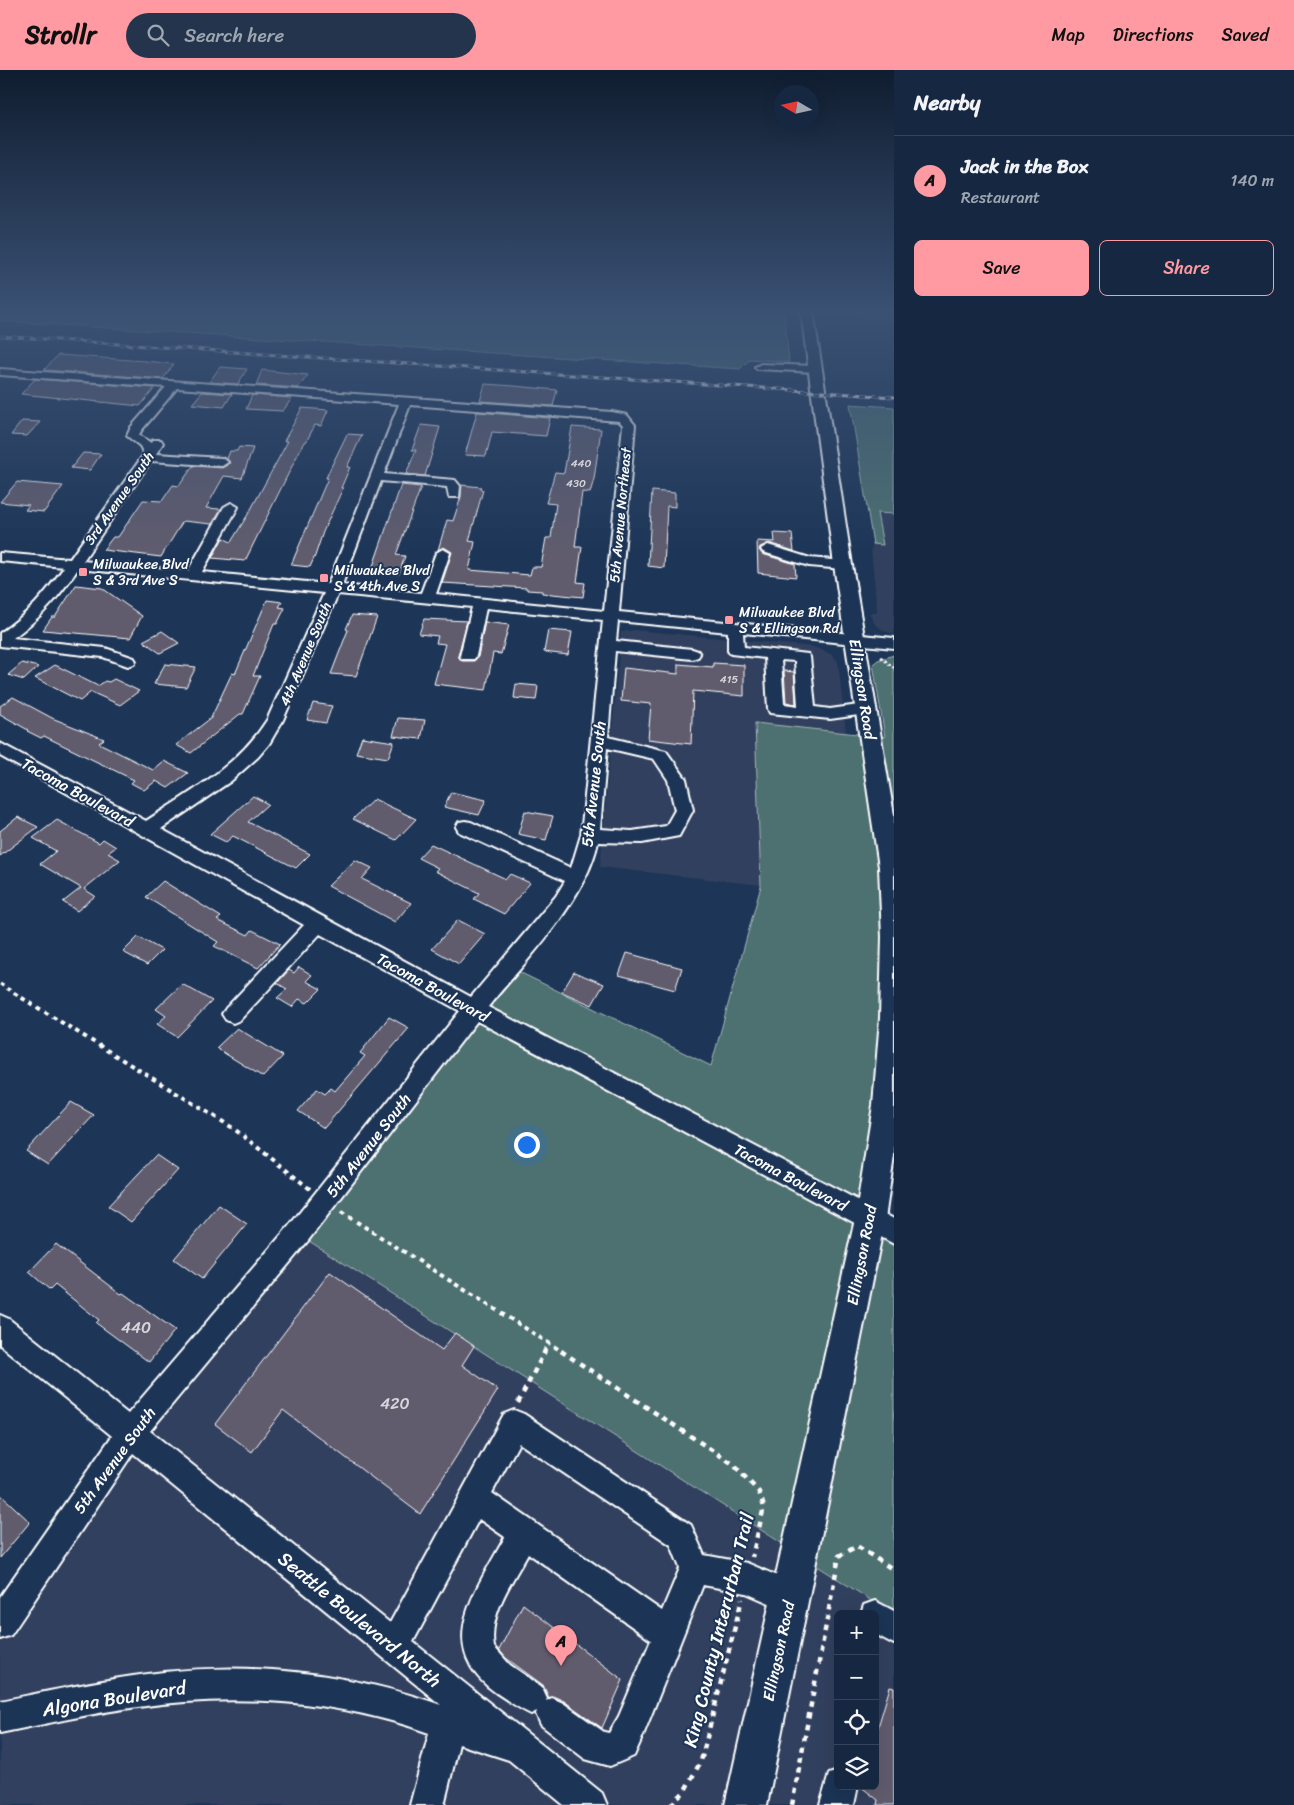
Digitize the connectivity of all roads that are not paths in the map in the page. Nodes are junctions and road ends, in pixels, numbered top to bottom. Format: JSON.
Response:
{"nodes":[{"id":1,"x":168,"y":392,"type":"edge"},
{"id":2,"x":275,"y":392,"type":"edge"},
{"id":3,"x":818,"y":392,"type":"edge"},
{"id":4,"x":406,"y":401,"type":"junction"},
{"id":5,"x":152,"y":451,"type":"junction"},
{"id":6,"x":222,"y":462,"type":"dead end"},
{"id":7,"x":377,"y":477,"type":"junction"},
{"id":8,"x":454,"y":494,"type":"dead end"},
{"id":9,"x":230,"y":507,"type":"dead end"},
{"id":10,"x":768,"y":549,"type":"dead end"},
{"id":11,"x":443,"y":552,"type":"dead end"},
{"id":12,"x":0,"y":557,"type":"edge"},
{"id":13,"x":74,"y":564,"type":"junction"},
{"id":14,"x":843,"y":565,"type":"junction"},
{"id":15,"x":193,"y":575,"type":"junction"},
{"id":16,"x":333,"y":589,"type":"junction"},
{"id":17,"x":427,"y":598,"type":"junction"},
{"id":18,"x":480,"y":603,"type":"junction"},
{"id":19,"x":611,"y":615,"type":"junction"},
{"id":20,"x":735,"y":628,"type":"junction"},
{"id":21,"x":855,"y":639,"type":"junction"},
{"id":22,"x":0,"y":641,"type":"edge"},
{"id":23,"x":894,"y":643,"type":"edge"},
{"id":24,"x":607,"y":645,"type":"junction"},
{"id":25,"x":692,"y":654,"type":"dead end"},
{"id":26,"x":773,"y":654,"type":"junction"},
{"id":27,"x":468,"y":656,"type":"dead end"},
{"id":28,"x":128,"y":661,"type":"dead end"},
{"id":29,"x":807,"y":712,"type":"junction"},
{"id":30,"x":830,"y":714,"type":"junction"},
{"id":31,"x":868,"y":720,"type":"junction"},
{"id":32,"x":598,"y":740,"type":"junction"},
{"id":33,"x":0,"y":749,"type":"edge"},
{"id":34,"x":465,"y":827,"type":"dead end"},
{"id":35,"x":147,"y":829,"type":"junction"},
{"id":36,"x":590,"y":834,"type":"junction"},
{"id":37,"x":576,"y":878,"type":"junction"},
{"id":38,"x":318,"y":923,"type":"junction"},
{"id":39,"x":474,"y":1009,"type":"junction"},
{"id":40,"x":233,"y":1014,"type":"dead end"},
{"id":41,"x":892,"y":1066,"type":"edge"},
{"id":42,"x":882,"y":1226,"type":"edge"},
{"id":43,"x":0,"y":1328,"type":"edge"},
{"id":44,"x":130,"y":1433,"type":"junction"},
{"id":45,"x":474,"y":1498,"type":"junction"},
{"id":46,"x":524,"y":1532,"type":"junction"},
{"id":47,"x":695,"y":1568,"type":"junction"},
{"id":48,"x":790,"y":1597,"type":"junction"},
{"id":49,"x":879,"y":1619,"type":"edge"},
{"id":50,"x":0,"y":1624,"type":"edge"},
{"id":51,"x":894,"y":1629,"type":"edge"},
{"id":52,"x":668,"y":1634,"type":"junction"},
{"id":53,"x":394,"y":1647,"type":"junction"},
{"id":54,"x":0,"y":1717,"type":"edge"},
{"id":55,"x":448,"y":1724,"type":"junction"},
{"id":56,"x":520,"y":1749,"type":"junction"},
{"id":57,"x":840,"y":1790,"type":"edge"},
{"id":58,"x":426,"y":1805,"type":"edge"},
{"id":59,"x":590,"y":1805,"type":"edge"},
{"id":60,"x":746,"y":1805,"type":"edge"},
{"id":61,"x":837,"y":1805,"type":"edge"}],
"edges":[{"from":1,"to":5,"type":"street"},
{"from":2,"to":4,"type":"street"},
{"from":3,"to":14,"type":"main road","name":"Ellingson Road"},
{"from":4,"to":7,"type":"street","name":"4th Avenue South"},
{"from":4,"to":19,"type":"street","name":"5th Avenue Northeast"},
{"from":5,"to":6,"type":"street"},
{"from":5,"to":13,"type":"street","name":"3rd Avenue South"},
{"from":7,"to":8,"type":"street"},
{"from":7,"to":16,"type":"street","name":"4th Avenue South"},
{"from":9,"to":15,"type":"street"},
{"from":10,"to":14,"type":"street"},
{"from":11,"to":17,"type":"street"},
{"from":12,"to":13,"type":"street"},
{"from":13,"to":15,"type":"street"},
{"from":13,"to":22,"type":"street","name":"3rd Avenue South"},
{"from":14,"to":21,"type":"main road","name":"Ellingson Road"},
{"from":15,"to":16,"type":"street"},
{"from":16,"to":17,"type":"street"},
{"from":16,"to":35,"type":"street","name":"4th Avenue South"},
{"from":17,"to":18,"type":"street"},
{"from":18,"to":19,"type":"street"},
{"from":18,"to":27,"type":"street"},
{"from":19,"to":20,"type":"street"},
{"from":19,"to":24,"type":"street","name":"5th Avenue South"},
{"from":20,"to":21,"type":"street"},
{"from":20,"to":26,"type":"street"},
{"from":21,"to":23,"type":"street"},
{"from":21,"to":31,"type":"main road","name":"Ellingson Road"},
{"from":22,"to":28,"type":"street"},
{"from":24,"to":25,"type":"street"},
{"from":24,"to":32,"type":"street","name":"5th Avenue South"},
{"from":26,"to":29,"type":"street"},
{"from":26,"to":29,"type":"street"},
{"from":29,"to":30,"type":"street"},
{"from":30,"to":31,"type":"street"},
{"from":30,"to":31,"type":"street"},
{"from":31,"to":41,"type":"main road","name":"Ellingson Road"},
{"from":32,"to":36,"type":"street","name":"5th Avenue South"},
{"from":32,"to":36,"type":"street"},
{"from":33,"to":35,"type":"street","name":"Tacoma Boulevard"},
{"from":34,"to":37,"type":"street"},
{"from":35,"to":38,"type":"street","name":"Tacoma Boulevard"},
{"from":36,"to":37,"type":"street","name":"5th Avenue South"},
{"from":37,"to":39,"type":"street","name":"5th Avenue South"},
{"from":38,"to":39,"type":"street","name":"Tacoma Boulevard"},
{"from":38,"to":40,"type":"street"},
{"from":39,"to":42,"type":"street","name":"Tacoma Boulevard"},
{"from":39,"to":44,"type":"street","name":"5th Avenue South"},
{"from":41,"to":42,"type":"main road","name":"Ellingson Road"},
{"from":42,"to":48,"type":"main road","name":"Ellingson Road"},
{"from":43,"to":44,"type":"street","name":"Seattle Boulevard North"},
{"from":44,"to":50,"type":"street","name":"5th Avenue South"},
{"from":44,"to":53,"type":"street","name":"Seattle Boulevard North"},
{"from":45,"to":46,"type":"street"},
{"from":45,"to":47,"type":"street"},
{"from":45,"to":53,"type":"street"},
{"from":46,"to":52,"type":"street"},
{"from":46,"to":52,"type":"street"},
{"from":47,"to":48,"type":"street"},
{"from":47,"to":52,"type":"street"},
{"from":48,"to":60,"type":"main road","name":"Ellingson Road"},
{"from":49,"to":51,"type":"street"},
{"from":53,"to":56,"type":"street","name":"Seattle Boulevard North"},
{"from":54,"to":55,"type":"street","name":"Algona Boulevard"},
{"from":55,"to":56,"type":"street","name":"Algona Boulevard"},
{"from":55,"to":58,"type":"street"},
{"from":56,"to":59,"type":"street","name":"Seattle Boulevard North"},
{"from":57,"to":61,"type":"street"}]}
